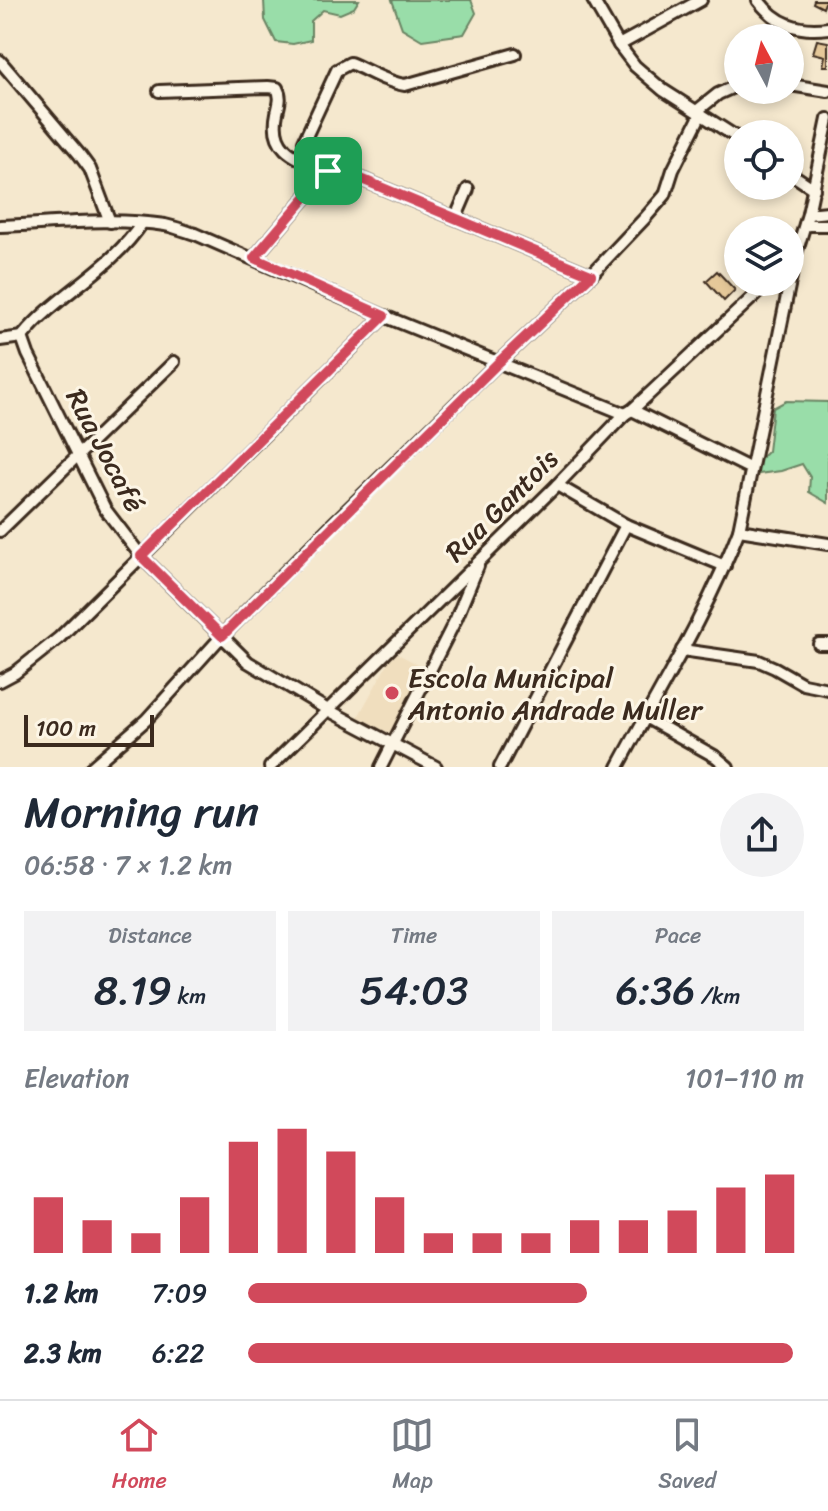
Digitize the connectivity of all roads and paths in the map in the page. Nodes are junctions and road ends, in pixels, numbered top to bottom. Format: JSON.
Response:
{"nodes":[{"id":1,"x":593,"y":0,"type":"edge"},
{"id":2,"x":701,"y":0,"type":"edge"},
{"id":3,"x":758,"y":0,"type":"edge"},
{"id":4,"x":828,"y":28,"type":"edge"},
{"id":5,"x":619,"y":45,"type":"junction"},
{"id":6,"x":515,"y":54,"type":"dead end"},
{"id":7,"x":0,"y":61,"type":"edge"},
{"id":8,"x":804,"y":87,"type":"edge"},
{"id":9,"x":159,"y":91,"type":"dead end"},
{"id":10,"x":724,"y":91,"type":"edge"},
{"id":11,"x":828,"y":91,"type":"edge"},
{"id":12,"x":700,"y":112,"type":"junction"},
{"id":13,"x":828,"y":119,"type":"edge"},
{"id":14,"x":724,"y":128,"type":"edge"},
{"id":15,"x":328,"y":171,"type":"junction"},
{"id":16,"x":804,"y":182,"type":"edge"},
{"id":17,"x":468,"y":189,"type":"dead end"},
{"id":18,"x":814,"y":189,"type":"junction"},
{"id":19,"x":828,"y":212,"type":"edge"},
{"id":20,"x":808,"y":214,"type":"junction"},
{"id":21,"x":456,"y":217,"type":"junction"},
{"id":22,"x":110,"y":222,"type":"junction"},
{"id":23,"x":142,"y":223,"type":"junction"},
{"id":24,"x":805,"y":225,"type":"junction"},
{"id":25,"x":828,"y":225,"type":"edge"},
{"id":26,"x":0,"y":226,"type":"edge"},
{"id":27,"x":804,"y":228,"type":"edge"},
{"id":28,"x":254,"y":258,"type":"junction"},
{"id":29,"x":591,"y":275,"type":"junction"},
{"id":30,"x":754,"y":296,"type":"edge"},
{"id":31,"x":786,"y":296,"type":"edge"},
{"id":32,"x":384,"y":316,"type":"junction"},
{"id":33,"x":22,"y":337,"type":"junction"},
{"id":34,"x":0,"y":340,"type":"edge"},
{"id":35,"x":174,"y":362,"type":"dead end"},
{"id":36,"x":499,"y":362,"type":"junction"},
{"id":37,"x":628,"y":412,"type":"junction"},
{"id":38,"x":78,"y":457,"type":"junction"},
{"id":39,"x":751,"y":469,"type":"junction"},
{"id":40,"x":557,"y":485,"type":"junction"},
{"id":41,"x":626,"y":525,"type":"junction"},
{"id":42,"x":739,"y":530,"type":"junction"},
{"id":43,"x":0,"y":531,"type":"edge"},
{"id":44,"x":828,"y":544,"type":"edge"},
{"id":45,"x":141,"y":556,"type":"junction"},
{"id":46,"x":480,"y":560,"type":"junction"},
{"id":47,"x":725,"y":566,"type":"junction"},
{"id":48,"x":222,"y":636,"type":"junction"},
{"id":49,"x":682,"y":650,"type":"junction"},
{"id":50,"x":0,"y":681,"type":"edge"},
{"id":51,"x":828,"y":689,"type":"edge"},
{"id":52,"x":328,"y":710,"type":"junction"},
{"id":53,"x":645,"y":717,"type":"junction"},
{"id":54,"x":393,"y":743,"type":"junction"},
{"id":55,"x":92,"y":767,"type":"edge"},
{"id":56,"x":270,"y":767,"type":"edge"},
{"id":57,"x":381,"y":767,"type":"edge"},
{"id":58,"x":436,"y":767,"type":"edge"},
{"id":59,"x":500,"y":767,"type":"edge"},
{"id":60,"x":618,"y":767,"type":"edge"},
{"id":61,"x":728,"y":767,"type":"edge"}],
"edges":[{"from":1,"to":5,"type":"street"},
{"from":2,"to":5,"type":"street"},
{"from":3,"to":4,"type":"street"},
{"from":5,"to":12,"type":"street"},
{"from":6,"to":15,"type":"street"},
{"from":7,"to":22,"type":"street"},
{"from":8,"to":11,"type":"street"},
{"from":9,"to":15,"type":"street"},
{"from":10,"to":12,"type":"street"},
{"from":12,"to":14,"type":"street"},
{"from":12,"to":29,"type":"street"},
{"from":13,"to":18,"type":"street"},
{"from":15,"to":21,"type":"street"},
{"from":15,"to":28,"type":"street"},
{"from":16,"to":18,"type":"street"},
{"from":17,"to":21,"type":"street"},
{"from":18,"to":20,"type":"street"},
{"from":19,"to":20,"type":"street"},
{"from":20,"to":24,"type":"street"},
{"from":21,"to":29,"type":"street"},
{"from":22,"to":23,"type":"street"},
{"from":22,"to":26,"type":"street"},
{"from":23,"to":28,"type":"street"},
{"from":23,"to":33,"type":"street"},
{"from":24,"to":25,"type":"street"},
{"from":24,"to":27,"type":"street"},
{"from":28,"to":32,"type":"street"},
{"from":29,"to":36,"type":"street"},
{"from":30,"to":37,"type":"street","name":"Rua Gantois"},
{"from":31,"to":39,"type":"street"},
{"from":32,"to":36,"type":"street"},
{"from":32,"to":45,"type":"street"},
{"from":33,"to":34,"type":"street"},
{"from":33,"to":38,"type":"street","name":"Rua Jocafé"},
{"from":35,"to":38,"type":"street"},
{"from":36,"to":37,"type":"street"},
{"from":36,"to":48,"type":"street"},
{"from":37,"to":39,"type":"street"},
{"from":37,"to":40,"type":"street","name":"Rua Gantois"},
{"from":38,"to":43,"type":"street"},
{"from":38,"to":45,"type":"street","name":"Rua Jocafé"},
{"from":39,"to":42,"type":"street"},
{"from":40,"to":41,"type":"street"},
{"from":40,"to":46,"type":"street","name":"Rua Gantois"},
{"from":41,"to":47,"type":"street"},
{"from":41,"to":59,"type":"street"},
{"from":42,"to":44,"type":"street"},
{"from":42,"to":47,"type":"street"},
{"from":45,"to":48,"type":"street","name":"Rua Jocafé"},
{"from":45,"to":50,"type":"street"},
{"from":46,"to":52,"type":"street","name":"Rua Gantois"},
{"from":46,"to":54,"type":"street"},
{"from":47,"to":49,"type":"street"},
{"from":48,"to":52,"type":"street","name":"Rua Jocafé"},
{"from":48,"to":55,"type":"street"},
{"from":49,"to":51,"type":"street"},
{"from":49,"to":53,"type":"street"},
{"from":52,"to":54,"type":"street","name":"Rua Jocafé"},
{"from":52,"to":56,"type":"street","name":"Rua Gantois"},
{"from":53,"to":60,"type":"street"},
{"from":53,"to":61,"type":"street"},
{"from":54,"to":57,"type":"street"},
{"from":54,"to":58,"type":"street","name":"Rua Jocafé"}]}
